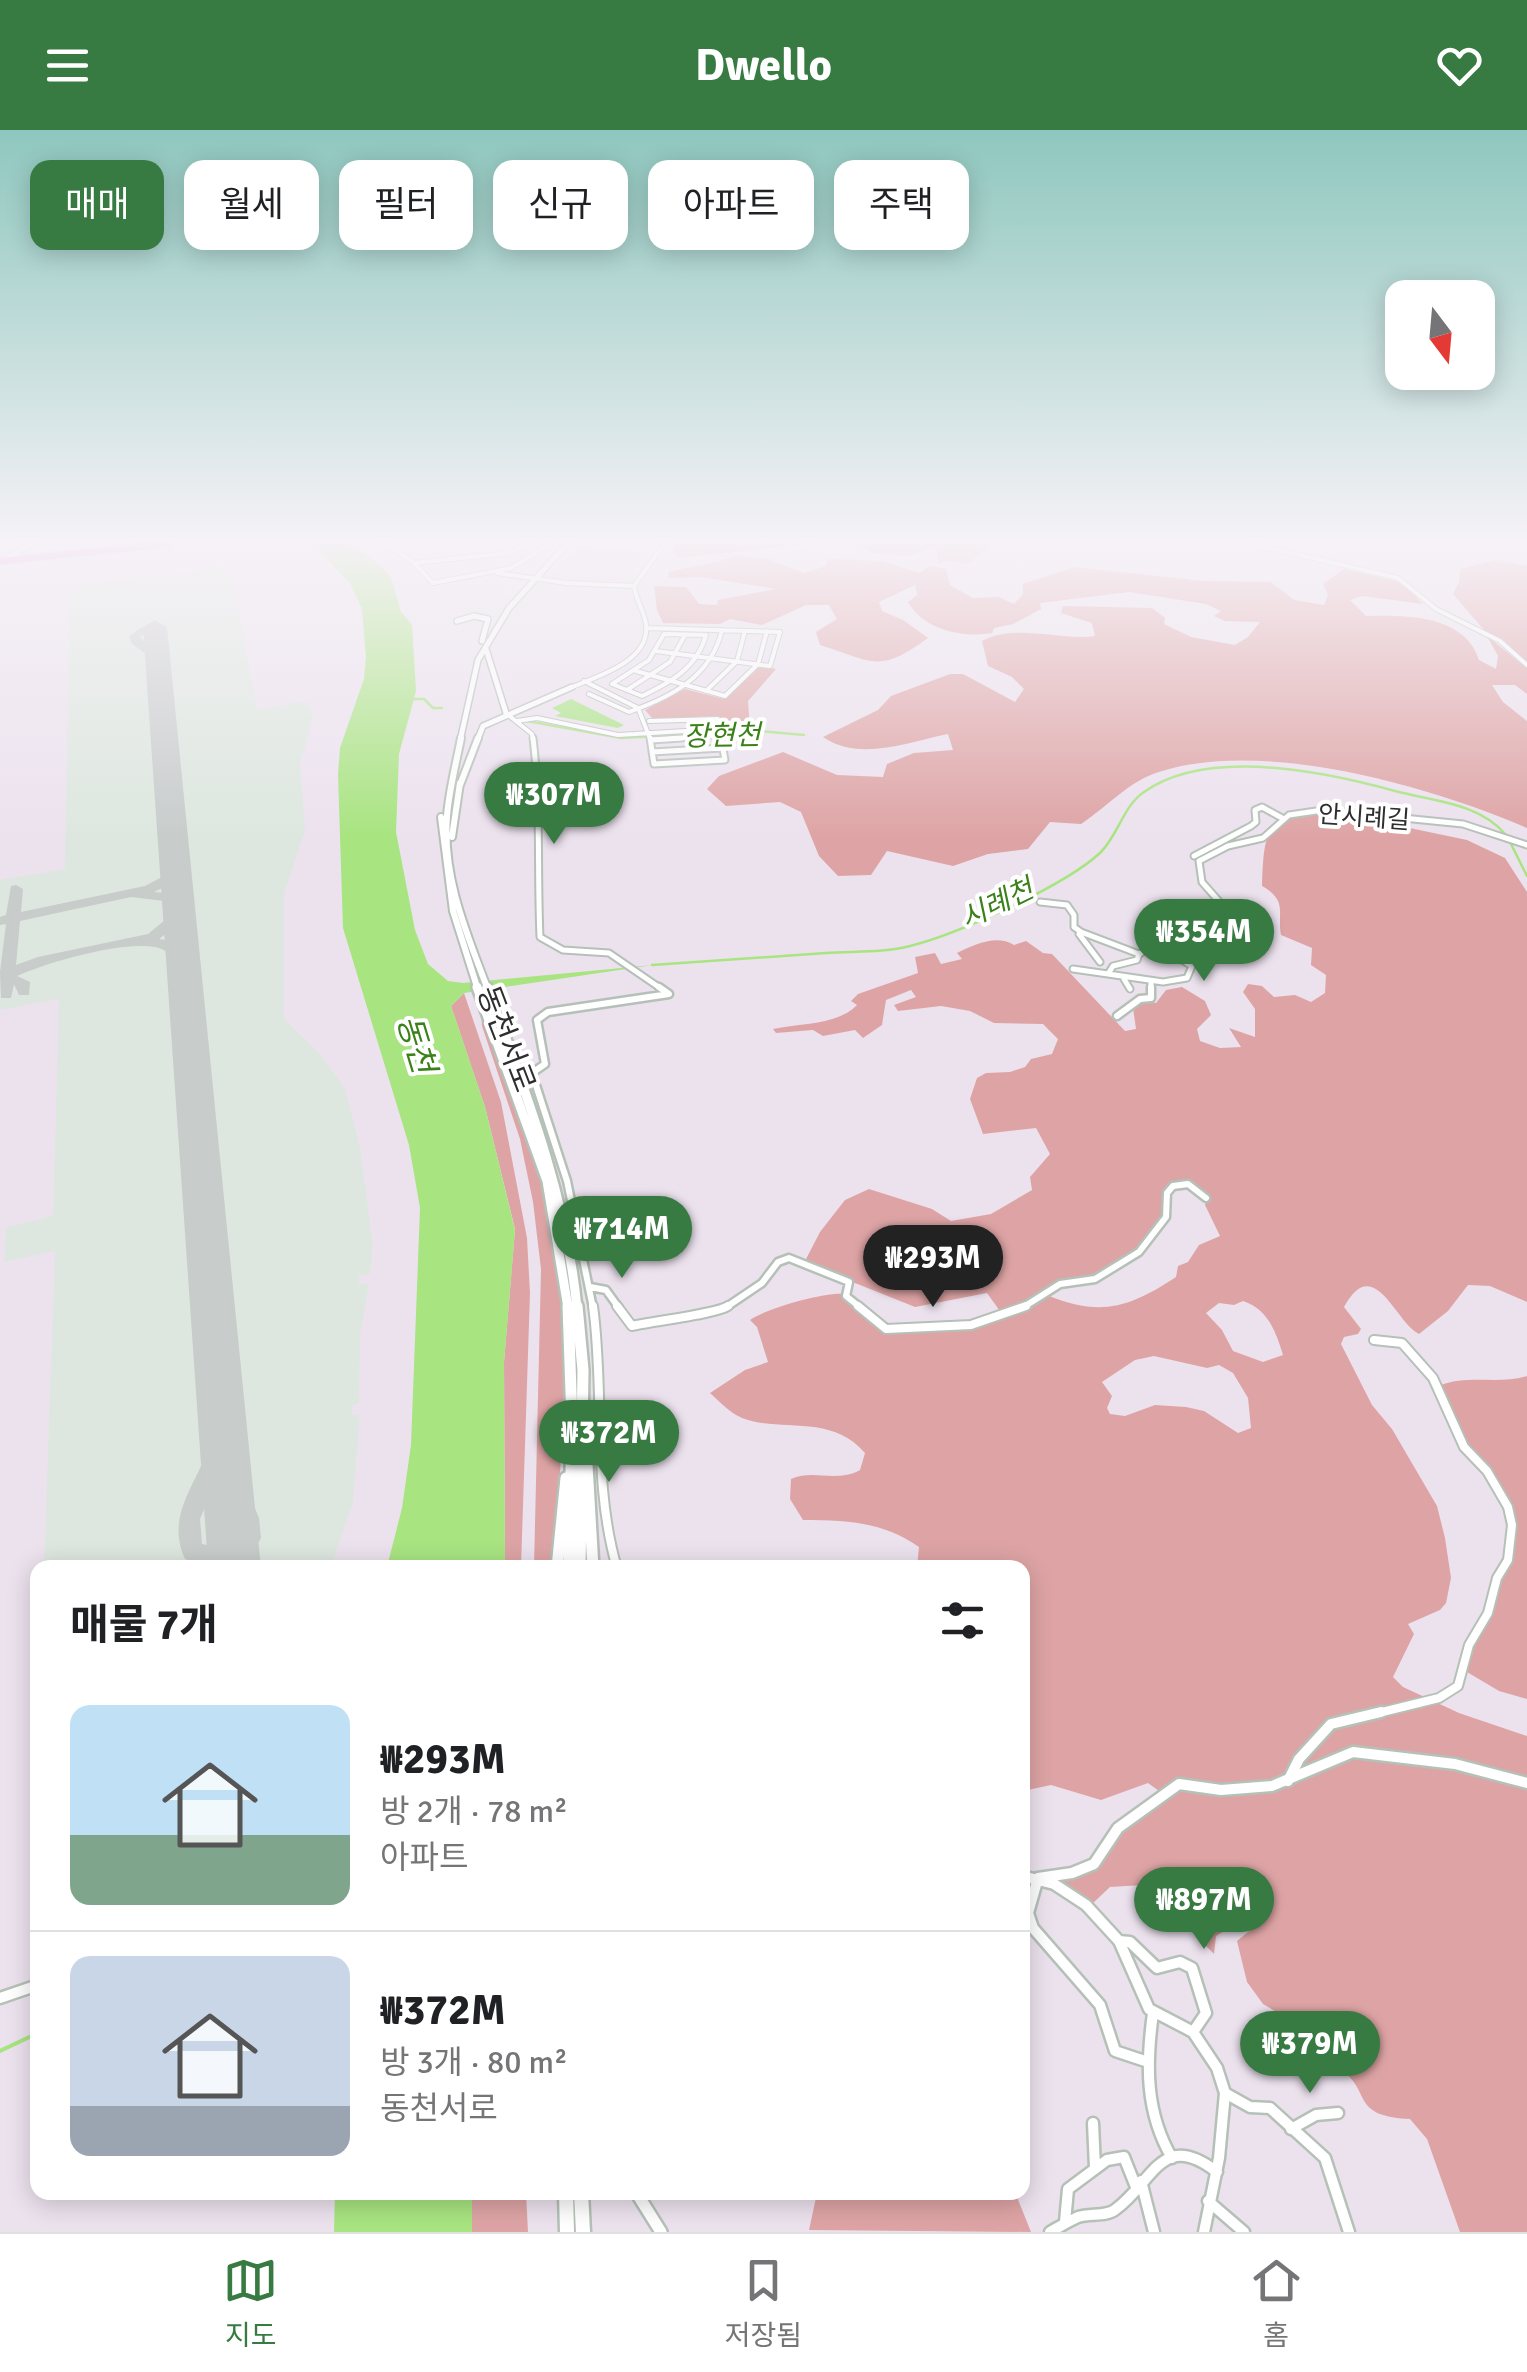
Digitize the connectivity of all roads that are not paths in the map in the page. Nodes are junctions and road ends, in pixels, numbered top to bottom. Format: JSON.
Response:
{"nodes":[{"id":1,"x":487,"y":642,"type":"edge"},
{"id":2,"x":488,"y":642,"type":"edge"},
{"id":3,"x":641,"y":642,"type":"edge"},
{"id":4,"x":660,"y":642,"type":"edge"},
{"id":5,"x":682,"y":642,"type":"edge"},
{"id":6,"x":704,"y":642,"type":"edge"},
{"id":7,"x":719,"y":642,"type":"edge"},
{"id":8,"x":742,"y":642,"type":"edge"},
{"id":9,"x":764,"y":642,"type":"edge"},
{"id":10,"x":777,"y":642,"type":"edge"},
{"id":11,"x":1501,"y":642,"type":"edge"},
{"id":12,"x":481,"y":643,"type":"edge"},
{"id":13,"x":656,"y":651,"type":"junction"},
{"id":14,"x":678,"y":654,"type":"junction"},
{"id":15,"x":699,"y":656,"type":"junction"},
{"id":16,"x":714,"y":658,"type":"junction"},
{"id":17,"x":737,"y":661,"type":"junction"},
{"id":18,"x":758,"y":664,"type":"junction"},
{"id":19,"x":1527,"y":666,"type":"edge"},
{"id":20,"x":635,"y":670,"type":"junction"},
{"id":21,"x":654,"y":676,"type":"junction"},
{"id":22,"x":584,"y":682,"type":"junction"},
{"id":23,"x":672,"y":682,"type":"junction"},
{"id":24,"x":684,"y":686,"type":"junction"},
{"id":25,"x":572,"y":687,"type":"joint"},
{"id":26,"x":626,"y":690,"type":"junction"},
{"id":27,"x":705,"y":692,"type":"junction"},
{"id":28,"x":589,"y":694,"type":"dead end"},
{"id":29,"x":614,"y":695,"type":"junction"},
{"id":30,"x":602,"y":700,"type":"junction"},
{"id":31,"x":640,"y":708,"type":"junction"},
{"id":32,"x":507,"y":714,"type":"junction"},
{"id":33,"x":516,"y":721,"type":"junction"},
{"id":34,"x":649,"y":721,"type":"junction"},
{"id":35,"x":476,"y":724,"type":"dead end"},
{"id":36,"x":720,"y":733,"type":"junction"},
{"id":37,"x":751,"y":734,"type":"dead end"},
{"id":38,"x":650,"y":736,"type":"junction"},
{"id":39,"x":722,"y":748,"type":"junction"},
{"id":40,"x":652,"y":752,"type":"junction"},
{"id":41,"x":460,"y":785,"type":"junction"},
{"id":42,"x":1283,"y":818,"type":"junction"},
{"id":43,"x":1527,"y":845,"type":"edge"},
{"id":44,"x":1194,"y":856,"type":"dead end"},
{"id":45,"x":448,"y":859,"type":"junction"},
{"id":46,"x":1040,"y":902,"type":"dead end"},
{"id":47,"x":1079,"y":933,"type":"junction"},
{"id":48,"x":1157,"y":945,"type":"junction"},
{"id":49,"x":1139,"y":954,"type":"junction"},
{"id":50,"x":1100,"y":962,"type":"dead end"},
{"id":51,"x":474,"y":964,"type":"junction"},
{"id":52,"x":1073,"y":969,"type":"dead end"},
{"id":53,"x":1108,"y":974,"type":"junction"},
{"id":54,"x":1124,"y":978,"type":"junction"},
{"id":55,"x":1151,"y":980,"type":"junction"},
{"id":56,"x":1130,"y":989,"type":"dead end"},
{"id":57,"x":1116,"y":1016,"type":"dead end"},
{"id":58,"x":1206,"y":1198,"type":"dead end"},
{"id":59,"x":590,"y":1288,"type":"junction"},
{"id":60,"x":1374,"y":1340,"type":"dead end"},
{"id":61,"x":578,"y":1406,"type":"junction"},
{"id":62,"x":558,"y":1560,"type":"edge"},
{"id":63,"x":570,"y":1560,"type":"edge"},
{"id":64,"x":580,"y":1560,"type":"edge"},
{"id":65,"x":591,"y":1560,"type":"edge"},
{"id":66,"x":614,"y":1560,"type":"edge"},
{"id":67,"x":1287,"y":1782,"type":"junction"},
{"id":68,"x":1527,"y":1784,"type":"edge"},
{"id":69,"x":1030,"y":1877,"type":"edge"},
{"id":70,"x":1038,"y":1878,"type":"junction"},
{"id":71,"x":1030,"y":1905,"type":"edge"},
{"id":72,"x":1030,"y":1918,"type":"edge"},
{"id":73,"x":1118,"y":1941,"type":"junction"},
{"id":74,"x":30,"y":1988,"type":"edge"},
{"id":75,"x":0,"y":1998,"type":"edge"},
{"id":76,"x":1153,"y":2013,"type":"junction"},
{"id":77,"x":1193,"y":2032,"type":"junction"},
{"id":78,"x":1146,"y":2060,"type":"junction"},
{"id":79,"x":1225,"y":2092,"type":"junction"},
{"id":80,"x":1338,"y":2114,"type":"dead end"},
{"id":81,"x":1093,"y":2122,"type":"dead end"},
{"id":82,"x":1292,"y":2129,"type":"junction"},
{"id":83,"x":1172,"y":2158,"type":"junction"},
{"id":84,"x":1095,"y":2168,"type":"junction"},
{"id":85,"x":1216,"y":2172,"type":"junction"},
{"id":86,"x":1138,"y":2184,"type":"junction"},
{"id":87,"x":566,"y":2200,"type":"edge"},
{"id":88,"x":581,"y":2200,"type":"edge"},
{"id":89,"x":641,"y":2200,"type":"edge"},
{"id":90,"x":1208,"y":2201,"type":"junction"},
{"id":91,"x":1065,"y":2222,"type":"junction"},
{"id":92,"x":1051,"y":2231,"type":"edge"},
{"id":93,"x":567,"y":2232,"type":"edge"},
{"id":94,"x":583,"y":2232,"type":"edge"},
{"id":95,"x":661,"y":2232,"type":"edge"},
{"id":96,"x":1154,"y":2232,"type":"edge"},
{"id":97,"x":1204,"y":2232,"type":"edge"},
{"id":98,"x":1244,"y":2232,"type":"edge"},
{"id":99,"x":1349,"y":2232,"type":"edge"}],
"edges":[{"from":1,"to":45,"type":"main road","name":"동천서로"},
{"from":2,"to":32,"type":"main road"},
{"from":3,"to":22,"type":"street"},
{"from":4,"to":13,"type":"street"},
{"from":5,"to":14,"type":"street"},
{"from":6,"to":15,"type":"street"},
{"from":7,"to":16,"type":"street"},
{"from":8,"to":17,"type":"street"},
{"from":9,"to":18,"type":"street"},
{"from":10,"to":18,"type":"street"},
{"from":11,"to":19,"type":"street"},
{"from":12,"to":51,"type":"main road","name":"동천서로"},
{"from":13,"to":14,"type":"street"},
{"from":13,"to":20,"type":"street"},
{"from":14,"to":15,"type":"street"},
{"from":14,"to":21,"type":"street"},
{"from":15,"to":16,"type":"street"},
{"from":15,"to":23,"type":"street"},
{"from":16,"to":17,"type":"street"},
{"from":16,"to":24,"type":"street"},
{"from":17,"to":18,"type":"street"},
{"from":17,"to":27,"type":"street"},
{"from":18,"to":27,"type":"street"},
{"from":20,"to":21,"type":"street"},
{"from":20,"to":26,"type":"street"},
{"from":21,"to":23,"type":"street"},
{"from":21,"to":26,"type":"street"},
{"from":22,"to":25,"type":"street"},
{"from":22,"to":29,"type":"street"},
{"from":23,"to":24,"type":"street"},
{"from":23,"to":26,"type":"street"},
{"from":24,"to":27,"type":"street"},
{"from":24,"to":31,"type":"street"},
{"from":25,"to":32,"type":"main road"},
{"from":26,"to":29,"type":"street"},
{"from":28,"to":30,"type":"street"},
{"from":29,"to":30,"type":"street"},
{"from":29,"to":31,"type":"street"},
{"from":30,"to":31,"type":"street"},
{"from":31,"to":34,"type":"street"},
{"from":32,"to":33,"type":"street"},
{"from":32,"to":41,"type":"main road"},
{"from":33,"to":38,"type":"street"},
{"from":33,"to":59,"type":"street"},
{"from":34,"to":36,"type":"street"},
{"from":34,"to":38,"type":"street"},
{"from":35,"to":41,"type":"main road"},
{"from":36,"to":37,"type":"street"},
{"from":36,"to":38,"type":"street"},
{"from":36,"to":39,"type":"street"},
{"from":38,"to":40,"type":"street"},
{"from":39,"to":40,"type":"street"},
{"from":39,"to":40,"type":"street"},
{"from":41,"to":45,"type":"main road"},
{"from":42,"to":43,"type":"street","name":"안시례길"},
{"from":42,"to":44,"type":"street"},
{"from":42,"to":48,"type":"street","name":"안시례길"},
{"from":45,"to":51,"type":"main road","name":"동천서로"},
{"from":46,"to":47,"type":"street"},
{"from":47,"to":49,"type":"street"},
{"from":47,"to":50,"type":"street"},
{"from":48,"to":49,"type":"street"},
{"from":48,"to":55,"type":"street"},
{"from":49,"to":53,"type":"street"},
{"from":51,"to":61,"type":"main road","name":"동천서로"},
{"from":52,"to":53,"type":"street"},
{"from":53,"to":54,"type":"street"},
{"from":54,"to":55,"type":"street"},
{"from":54,"to":56,"type":"street"},
{"from":55,"to":57,"type":"street"},
{"from":58,"to":59,"type":"street"},
{"from":59,"to":66,"type":"street"},
{"from":60,"to":67,"type":"street"},
{"from":61,"to":62,"type":"main road"},
{"from":61,"to":63,"type":"main road","name":"동천서로"},
{"from":61,"to":64,"type":"main road","name":"동천서로"},
{"from":61,"to":65,"type":"main road"},
{"from":67,"to":68,"type":"street"},
{"from":67,"to":70,"type":"street"},
{"from":69,"to":70,"type":"street"},
{"from":70,"to":71,"type":"street"},
{"from":70,"to":73,"type":"street"},
{"from":72,"to":78,"type":"street"},
{"from":73,"to":76,"type":"street"},
{"from":73,"to":77,"type":"street"},
{"from":74,"to":75,"type":"street"},
{"from":76,"to":77,"type":"street"},
{"from":76,"to":78,"type":"street"},
{"from":77,"to":79,"type":"street"},
{"from":78,"to":83,"type":"street"},
{"from":79,"to":82,"type":"street"},
{"from":79,"to":85,"type":"street"},
{"from":80,"to":82,"type":"street"},
{"from":81,"to":84,"type":"street"},
{"from":82,"to":99,"type":"street"},
{"from":83,"to":85,"type":"street"},
{"from":83,"to":86,"type":"street"},
{"from":84,"to":86,"type":"street"},
{"from":84,"to":91,"type":"street"},
{"from":85,"to":90,"type":"street"},
{"from":86,"to":91,"type":"street"},
{"from":86,"to":96,"type":"street"},
{"from":87,"to":93,"type":"main road"},
{"from":88,"to":94,"type":"main road"},
{"from":89,"to":95,"type":"street"},
{"from":90,"to":97,"type":"street"},
{"from":90,"to":98,"type":"street"},
{"from":91,"to":92,"type":"street"}]}
